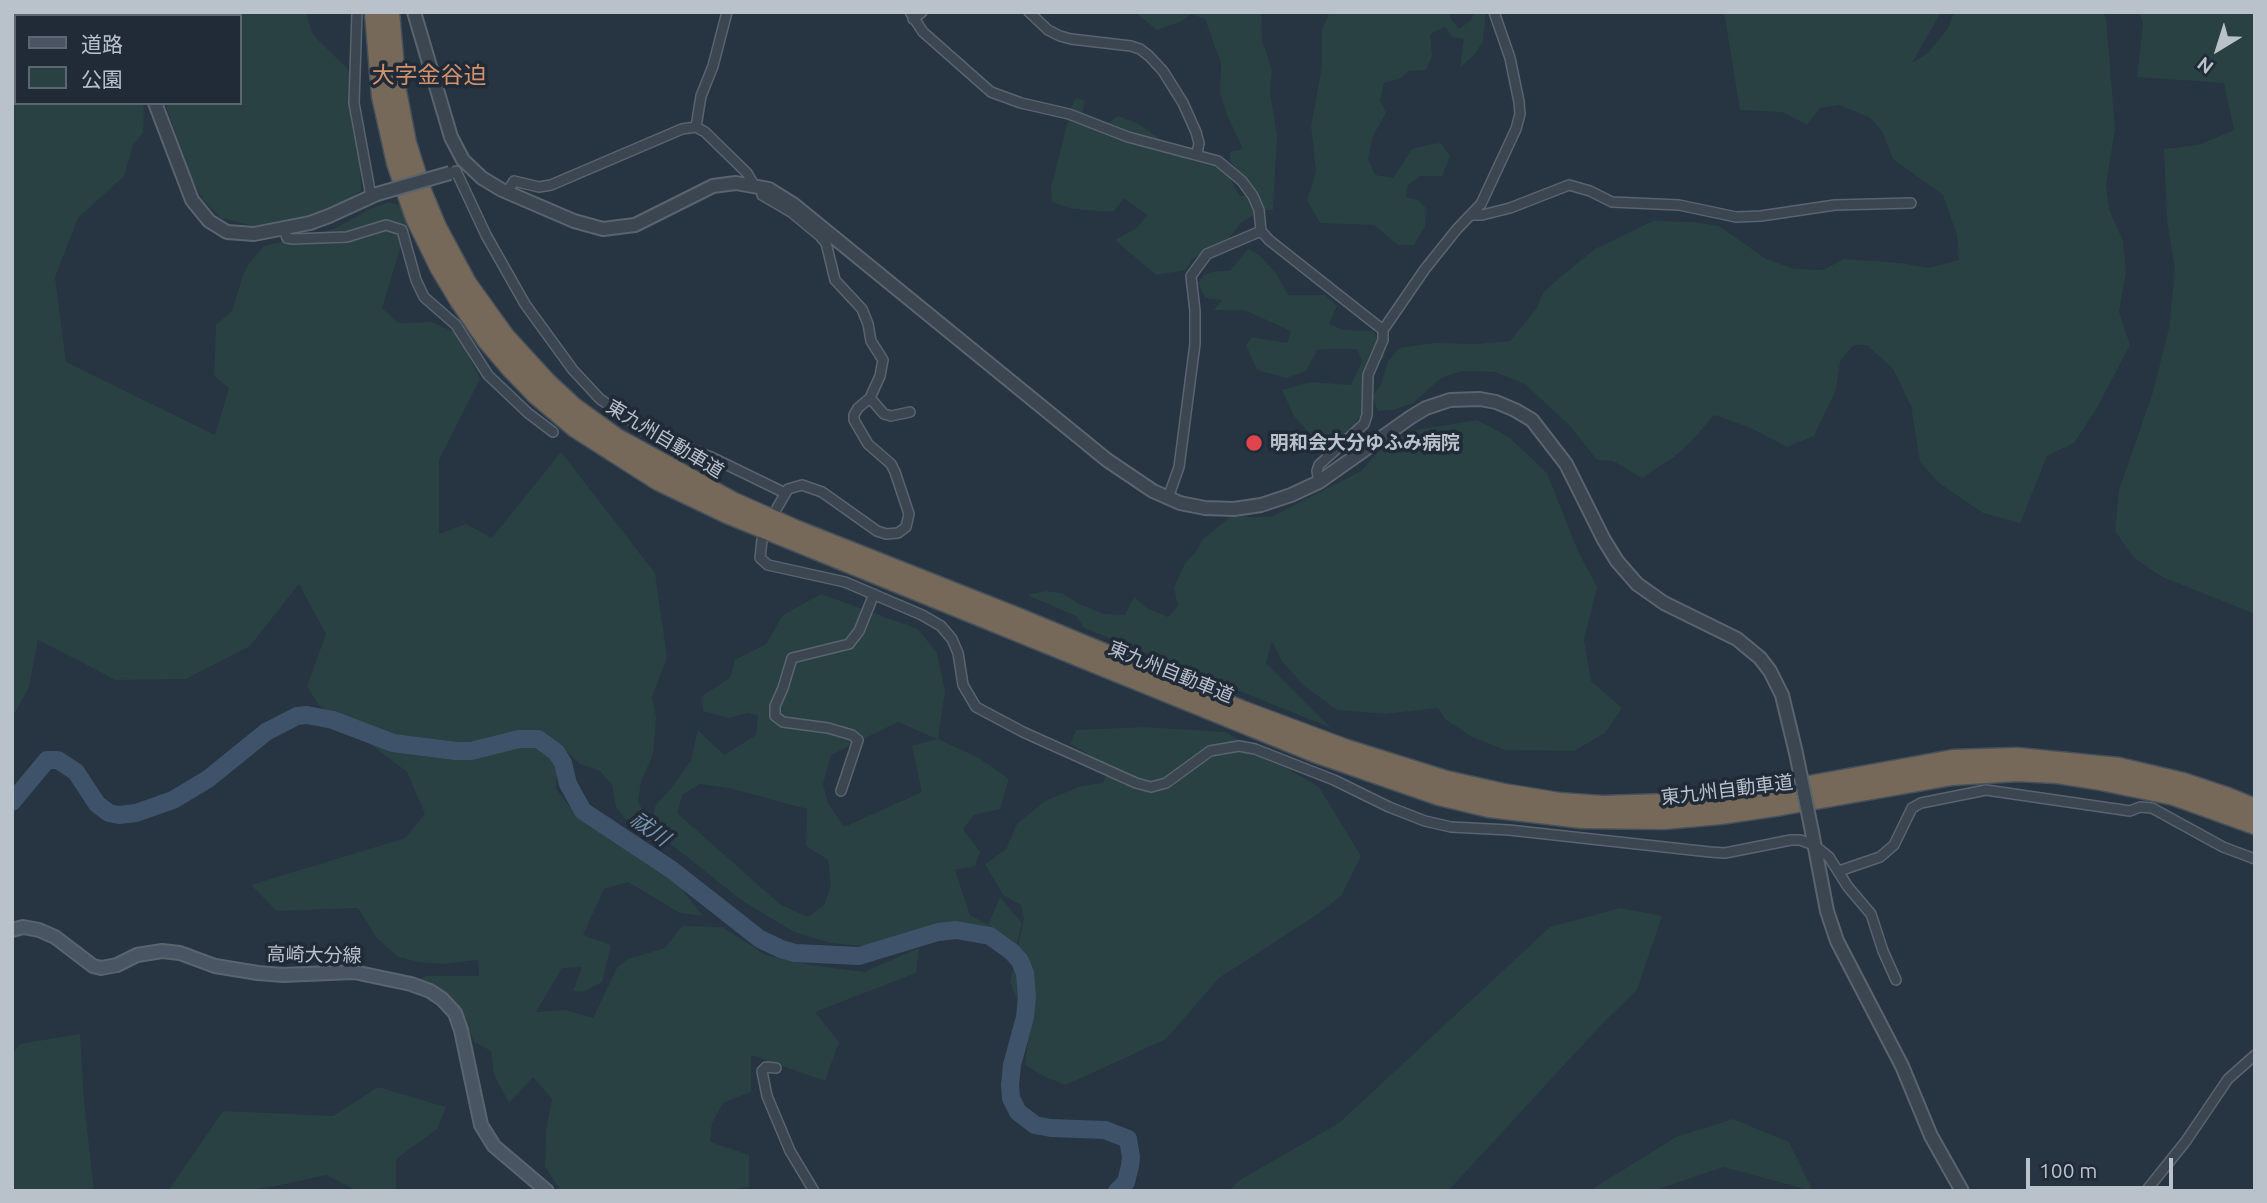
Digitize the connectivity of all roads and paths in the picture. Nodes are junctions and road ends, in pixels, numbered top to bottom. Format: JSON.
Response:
{"nodes":[{"id":1,"x":357,"y":12,"type":"edge"},
{"id":2,"x":374,"y":12,"type":"edge"},
{"id":3,"x":390,"y":12,"type":"edge"},
{"id":4,"x":414,"y":12,"type":"edge"},
{"id":5,"x":727,"y":12,"type":"edge"},
{"id":6,"x":922,"y":12,"type":"edge"},
{"id":7,"x":1029,"y":12,"type":"edge"},
{"id":8,"x":1494,"y":12,"type":"edge"},
{"id":9,"x":912,"y":16,"type":"edge"},
{"id":10,"x":156,"y":105,"type":"edge"},
{"id":11,"x":696,"y":127,"type":"junction"},
{"id":12,"x":1197,"y":154,"type":"junction"},
{"id":13,"x":458,"y":170,"type":"junction"},
{"id":14,"x":758,"y":186,"type":"junction"},
{"id":15,"x":507,"y":192,"type":"junction"},
{"id":16,"x":374,"y":195,"type":"junction"},
{"id":17,"x":1911,"y":203,"type":"dead end"},
{"id":18,"x":1472,"y":215,"type":"junction"},
{"id":19,"x":284,"y":229,"type":"junction"},
{"id":20,"x":1261,"y":231,"type":"junction"},
{"id":21,"x":1383,"y":330,"type":"junction"},
{"id":22,"x":870,"y":398,"type":"junction"},
{"id":23,"x":910,"y":412,"type":"dead end"},
{"id":24,"x":554,"y":432,"type":"dead end"},
{"id":25,"x":1319,"y":482,"type":"junction"},
{"id":26,"x":785,"y":493,"type":"junction"},
{"id":27,"x":1168,"y":498,"type":"junction"},
{"id":28,"x":778,"y":508,"type":"dead end"},
{"id":29,"x":762,"y":540,"type":"dead end"},
{"id":30,"x":874,"y":594,"type":"junction"},
{"id":31,"x":841,"y":791,"type":"dead end"},
{"id":32,"x":2255,"y":808,"type":"edge"},
{"id":33,"x":2255,"y":825,"type":"edge"},
{"id":34,"x":1813,"y":839,"type":"junction"},
{"id":35,"x":2255,"y":859,"type":"edge"},
{"id":36,"x":1839,"y":872,"type":"junction"},
{"id":37,"x":12,"y":930,"type":"edge"},
{"id":38,"x":1896,"y":980,"type":"dead end"},
{"id":39,"x":2255,"y":1055,"type":"edge"},
{"id":40,"x":776,"y":1068,"type":"dead end"},
{"id":41,"x":547,"y":1191,"type":"edge"},
{"id":42,"x":814,"y":1191,"type":"edge"},
{"id":43,"x":1962,"y":1191,"type":"edge"},
{"id":44,"x":2146,"y":1191,"type":"edge"}],
"edges":[{"from":1,"to":16,"type":"street"},
{"from":2,"to":33,"type":"highway","name":"東九州自動車道"},
{"from":3,"to":32,"type":"highway","name":"東九州自動車道"},
{"from":4,"to":13,"type":"street"},
{"from":5,"to":11,"type":"street"},
{"from":6,"to":9,"type":"street"},
{"from":7,"to":12,"type":"street"},
{"from":8,"to":18,"type":"street"},
{"from":9,"to":12,"type":"street"},
{"from":10,"to":19,"type":"street"},
{"from":11,"to":14,"type":"street"},
{"from":11,"to":15,"type":"street"},
{"from":12,"to":20,"type":"street"},
{"from":13,"to":15,"type":"street"},
{"from":13,"to":16,"type":"street","bridge":true},
{"from":13,"to":26,"type":"street"},
{"from":14,"to":15,"type":"street"},
{"from":14,"to":22,"type":"street"},
{"from":14,"to":27,"type":"street"},
{"from":16,"to":19,"type":"street"},
{"from":17,"to":18,"type":"street"},
{"from":18,"to":21,"type":"street"},
{"from":19,"to":24,"type":"street"},
{"from":20,"to":21,"type":"street"},
{"from":20,"to":27,"type":"street"},
{"from":21,"to":25,"type":"street"},
{"from":22,"to":23,"type":"street"},
{"from":22,"to":26,"type":"street"},
{"from":25,"to":27,"type":"street"},
{"from":25,"to":34,"type":"street","bridge":true},
{"from":26,"to":28,"type":"street"},
{"from":29,"to":30,"type":"street"},
{"from":30,"to":31,"type":"street"},
{"from":30,"to":34,"type":"street"},
{"from":34,"to":36,"type":"street"},
{"from":34,"to":43,"type":"street"},
{"from":35,"to":36,"type":"street"},
{"from":36,"to":38,"type":"street"},
{"from":37,"to":41,"type":"main road","name":"高崎大分線"},
{"from":39,"to":44,"type":"street"},
{"from":40,"to":42,"type":"street"}]}
